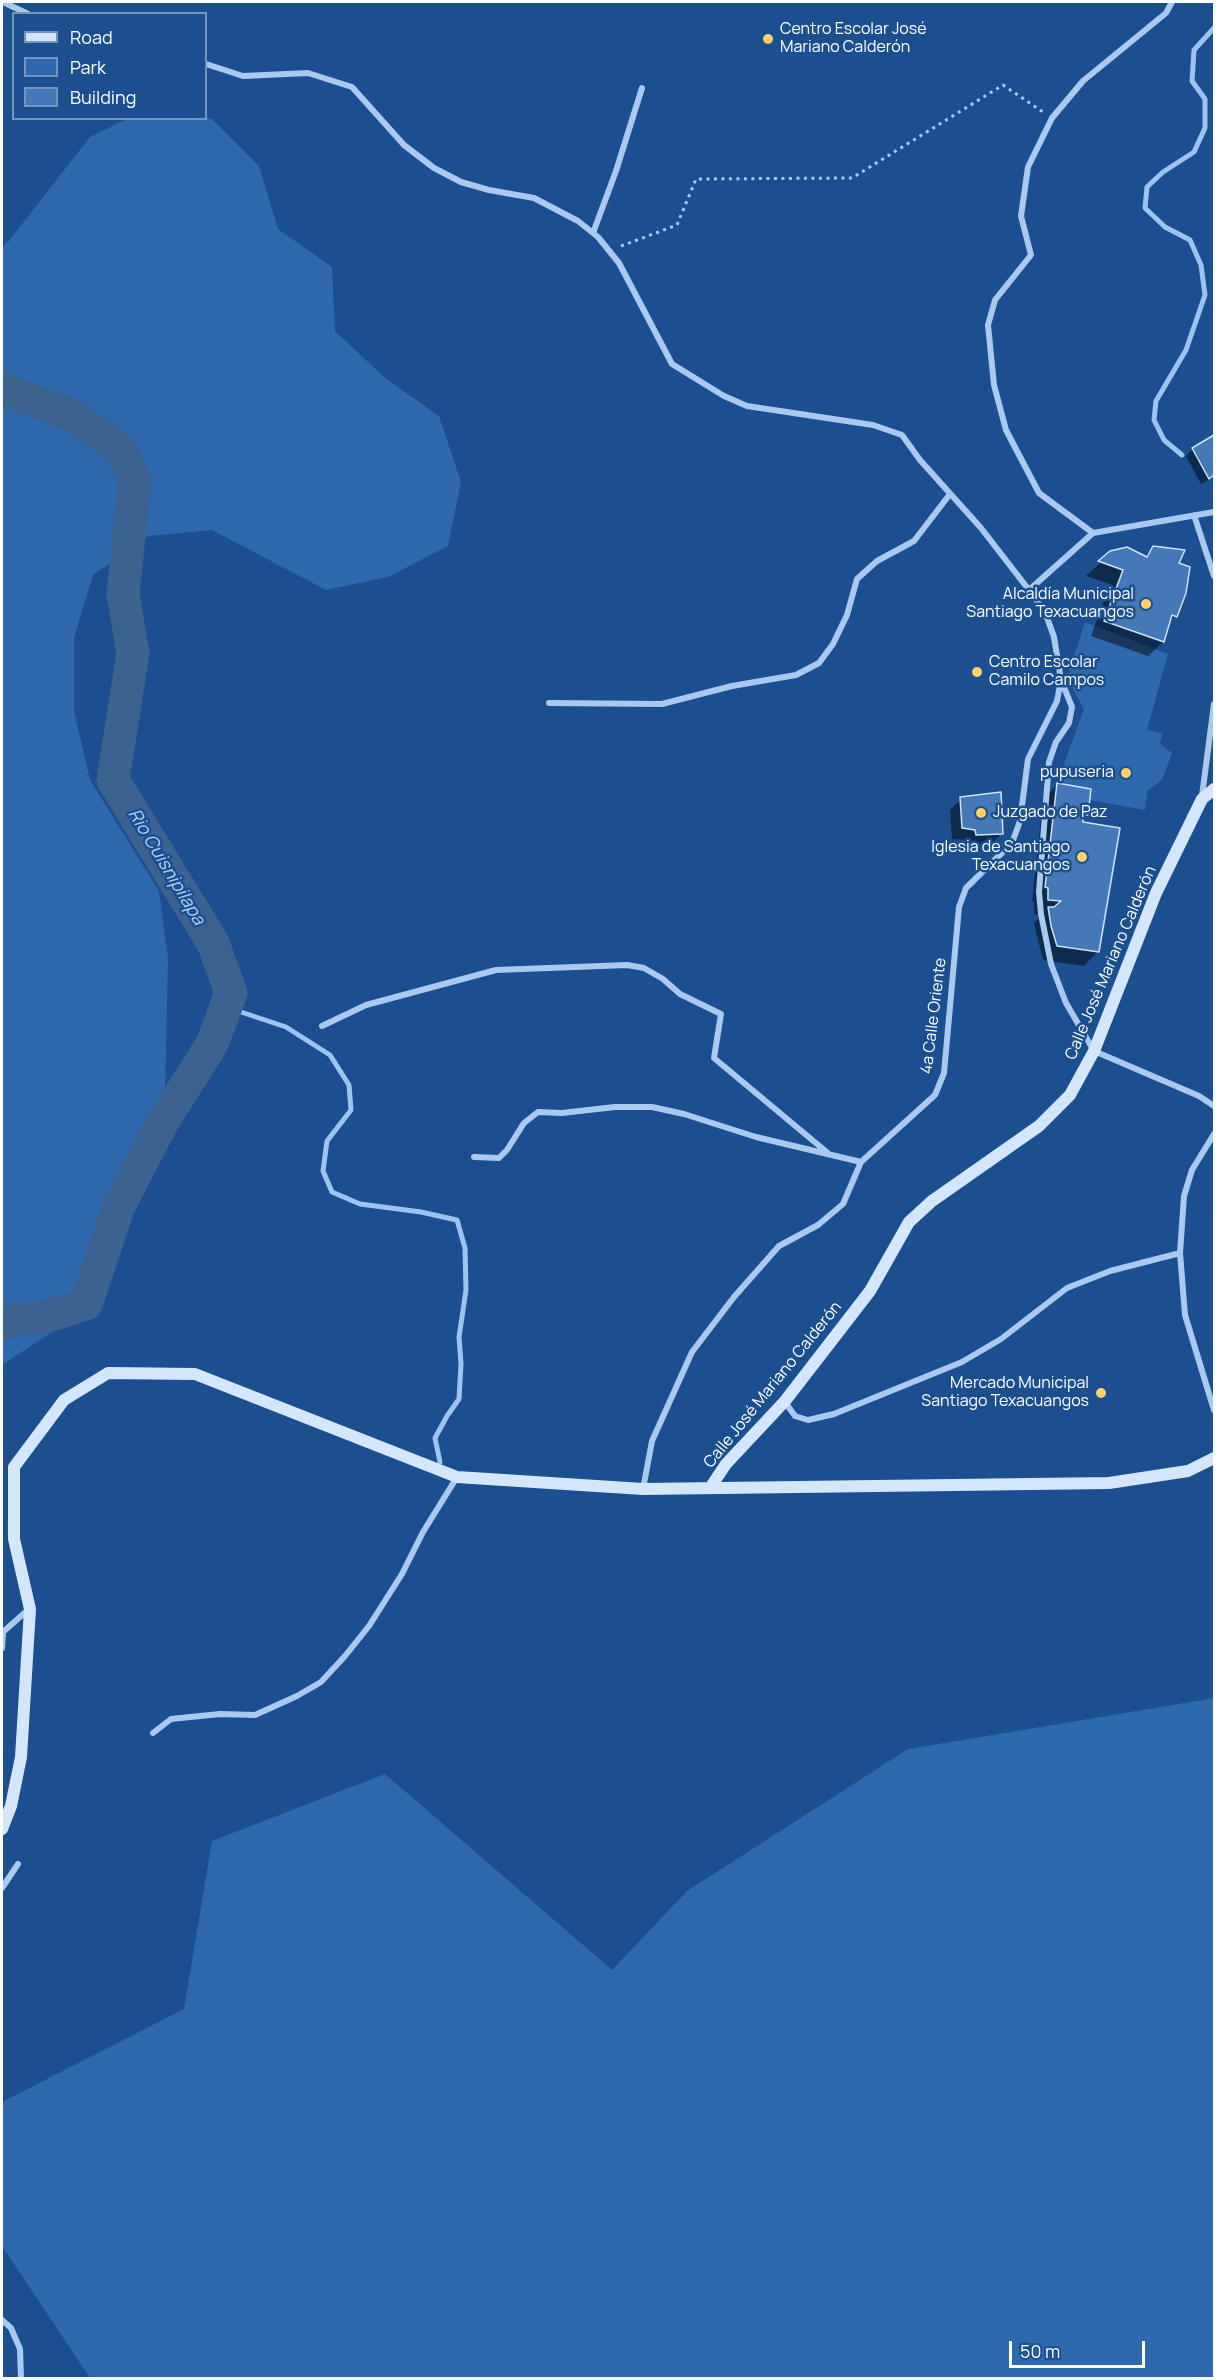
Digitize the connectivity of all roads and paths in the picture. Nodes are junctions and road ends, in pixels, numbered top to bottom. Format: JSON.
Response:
{"nodes":[{"id":1,"x":3,"y":2,"type":"edge"},
{"id":2,"x":1172,"y":2,"type":"edge"},
{"id":3,"x":24,"y":12,"type":"edge"},
{"id":4,"x":207,"y":64,"type":"edge"},
{"id":5,"x":642,"y":88,"type":"dead end"},
{"id":6,"x":1052,"y":118,"type":"junction"},
{"id":7,"x":593,"y":233,"type":"junction"},
{"id":8,"x":609,"y":250,"type":"junction"},
{"id":9,"x":950,"y":494,"type":"junction"},
{"id":10,"x":1215,"y":512,"type":"edge"},
{"id":11,"x":1194,"y":515,"type":"junction"},
{"id":12,"x":1093,"y":534,"type":"junction"},
{"id":13,"x":1215,"y":576,"type":"edge"},
{"id":14,"x":1029,"y":590,"type":"junction"},
{"id":15,"x":1061,"y":680,"type":"junction"},
{"id":16,"x":549,"y":703,"type":"dead end"},
{"id":17,"x":1215,"y":704,"type":"edge"},
{"id":18,"x":1215,"y":789,"type":"edge"},
{"id":19,"x":1202,"y":799,"type":"junction"},
{"id":20,"x":322,"y":1026,"type":"dead end"},
{"id":21,"x":1094,"y":1051,"type":"junction"},
{"id":22,"x":1215,"y":1106,"type":"edge"},
{"id":23,"x":1215,"y":1134,"type":"edge"},
{"id":24,"x":829,"y":1154,"type":"junction"},
{"id":25,"x":474,"y":1157,"type":"dead end"},
{"id":26,"x":861,"y":1162,"type":"junction"},
{"id":27,"x":1180,"y":1253,"type":"junction"},
{"id":28,"x":785,"y":1401,"type":"junction"},
{"id":29,"x":1215,"y":1410,"type":"edge"},
{"id":30,"x":1215,"y":1458,"type":"edge"},
{"id":31,"x":457,"y":1477,"type":"junction"},
{"id":32,"x":710,"y":1488,"type":"junction"},
{"id":33,"x":643,"y":1489,"type":"junction"},
{"id":34,"x":30,"y":1609,"type":"junction"},
{"id":35,"x":2,"y":1648,"type":"edge"},
{"id":36,"x":153,"y":1733,"type":"dead end"},
{"id":37,"x":2,"y":1829,"type":"edge"},
{"id":38,"x":18,"y":1864,"type":"dead end"},
{"id":39,"x":2,"y":1888,"type":"edge"},
{"id":40,"x":2,"y":2320,"type":"edge"},
{"id":41,"x":21,"y":2379,"type":"edge"}],
"edges":[{"from":1,"to":3,"type":"street"},
{"from":2,"to":6,"type":"street"},
{"from":4,"to":7,"type":"street"},
{"from":5,"to":7,"type":"street"},
{"from":6,"to":8,"type":"path"},
{"from":6,"to":12,"type":"street"},
{"from":7,"to":8,"type":"street"},
{"from":8,"to":9,"type":"street"},
{"from":9,"to":14,"type":"street"},
{"from":9,"to":16,"type":"street"},
{"from":10,"to":11,"type":"street"},
{"from":11,"to":12,"type":"street"},
{"from":11,"to":13,"type":"street"},
{"from":12,"to":14,"type":"street"},
{"from":14,"to":15,"type":"street"},
{"from":15,"to":21,"type":"street"},
{"from":15,"to":26,"type":"street","name":"4a Calle Oriente"},
{"from":17,"to":19,"type":"street","name":"Calle José Mariano Calderón"},
{"from":18,"to":19,"type":"street"},
{"from":19,"to":21,"type":"street","name":"Calle José Mariano Calderón"},
{"from":20,"to":24,"type":"street"},
{"from":21,"to":22,"type":"street"},
{"from":21,"to":28,"type":"street","name":"Calle José Mariano Calderón"},
{"from":23,"to":27,"type":"street"},
{"from":24,"to":25,"type":"street"},
{"from":24,"to":26,"type":"street"},
{"from":26,"to":33,"type":"street","name":"4a Calle Oriente"},
{"from":27,"to":28,"type":"street"},
{"from":27,"to":29,"type":"street"},
{"from":28,"to":32,"type":"street","name":"Calle José Mariano Calderón"},
{"from":30,"to":32,"type":"street"},
{"from":31,"to":33,"type":"street"},
{"from":31,"to":34,"type":"street"},
{"from":31,"to":36,"type":"street"},
{"from":32,"to":33,"type":"street"},
{"from":34,"to":35,"type":"street"},
{"from":34,"to":37,"type":"street"},
{"from":38,"to":39,"type":"street"},
{"from":40,"to":41,"type":"street"}]}
